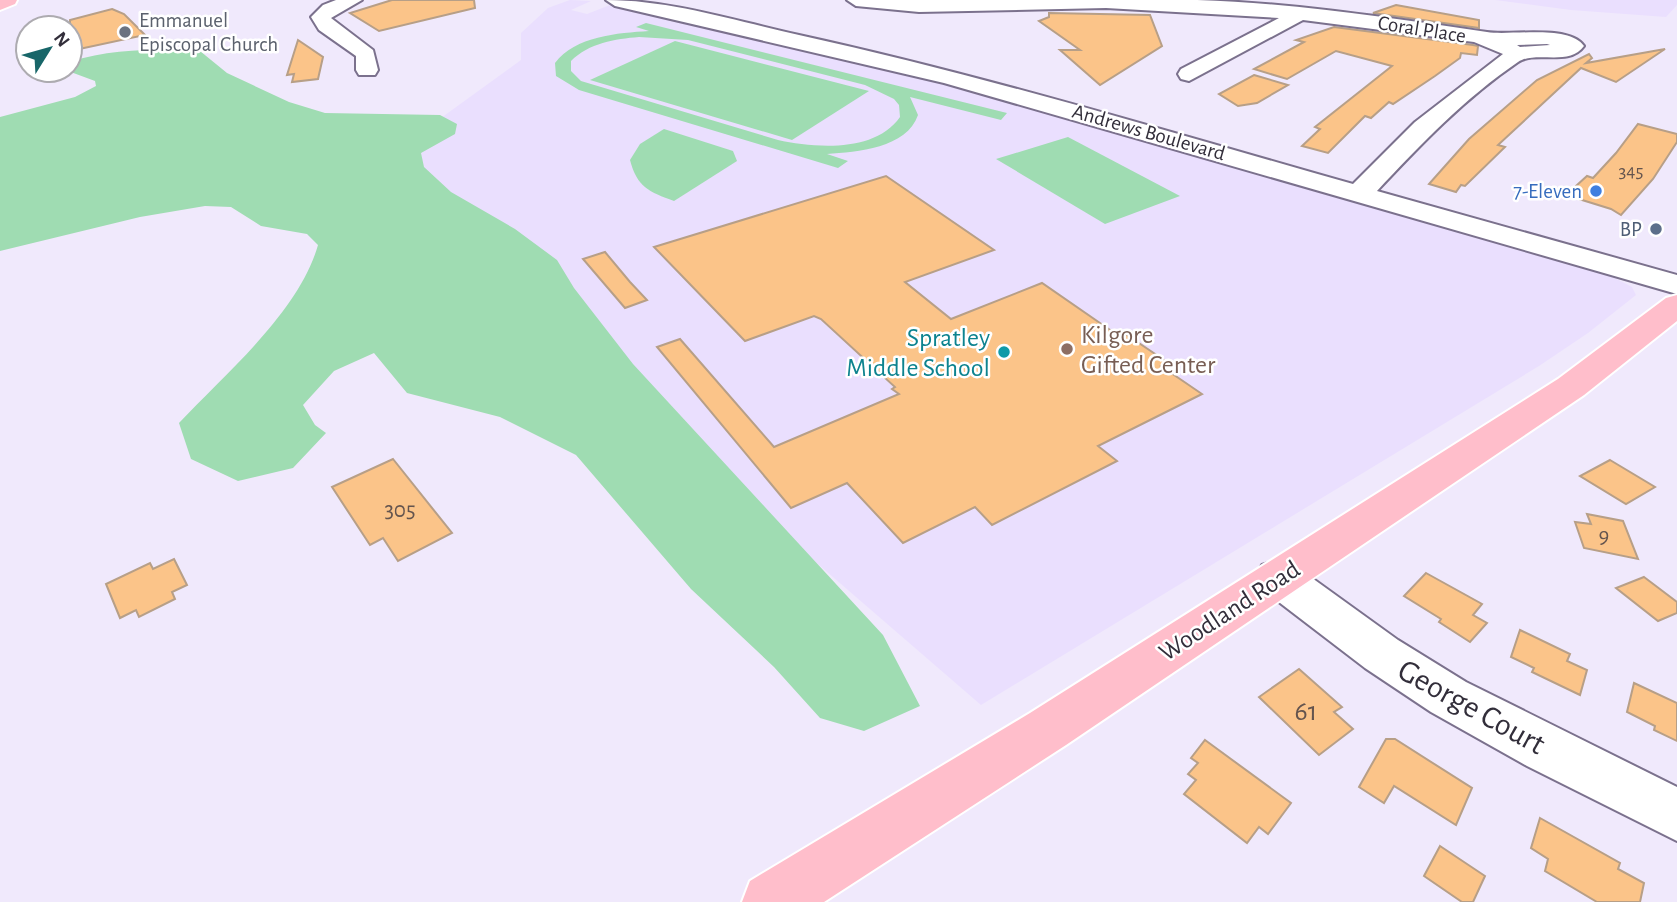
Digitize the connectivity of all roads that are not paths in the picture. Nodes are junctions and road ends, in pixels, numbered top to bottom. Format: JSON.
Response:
{"nodes":[{"id":1,"x":8,"y":0,"type":"edge"},
{"id":2,"x":353,"y":0,"type":"edge"},
{"id":3,"x":615,"y":0,"type":"edge"},
{"id":4,"x":856,"y":0,"type":"edge"},
{"id":5,"x":992,"y":3,"type":"edge"},
{"id":6,"x":0,"y":4,"type":"edge"},
{"id":7,"x":673,"y":4,"type":"edge"},
{"id":8,"x":1300,"y":14,"type":"junction"},
{"id":9,"x":1008,"y":23,"type":"dead end"},
{"id":10,"x":1484,"y":39,"type":"junction"},
{"id":11,"x":1515,"y":54,"type":"junction"},
{"id":12,"x":367,"y":70,"type":"dead end"},
{"id":13,"x":1189,"y":74,"type":"dead end"},
{"id":14,"x":1366,"y":187,"type":"junction"},
{"id":15,"x":1677,"y":268,"type":"edge"},
{"id":16,"x":1677,"y":285,"type":"edge"},
{"id":17,"x":1677,"y":305,"type":"edge"},
{"id":18,"x":1278,"y":577,"type":"junction"},
{"id":19,"x":1677,"y":815,"type":"edge"},
{"id":20,"x":771,"y":902,"type":"edge"}],
"edges":[{"from":1,"to":6,"type":"main road"},
{"from":2,"to":12,"type":"street"},
{"from":3,"to":7,"type":"street","name":"Andrews Boulevard"},
{"from":4,"to":5,"type":"street","name":"Coral Place"},
{"from":5,"to":8,"type":"street","name":"Coral Place"},
{"from":5,"to":9,"type":"street"},
{"from":7,"to":14,"type":"street","name":"Andrews Boulevard"},
{"from":8,"to":10,"type":"street","name":"Coral Place"},
{"from":8,"to":13,"type":"street"},
{"from":10,"to":11,"type":"street","name":"Coral Place"},
{"from":10,"to":11,"type":"street","name":"Coral Place"},
{"from":11,"to":14,"type":"street","name":"Coral Place"},
{"from":14,"to":15,"type":"street","name":"Andrews Boulevard"},
{"from":14,"to":16,"type":"street","name":"Andrews Boulevard"},
{"from":17,"to":18,"type":"main road","name":"Woodland Road"},
{"from":18,"to":19,"type":"street","name":"George Court"},
{"from":18,"to":20,"type":"main road","name":"Woodland Road"}]}
